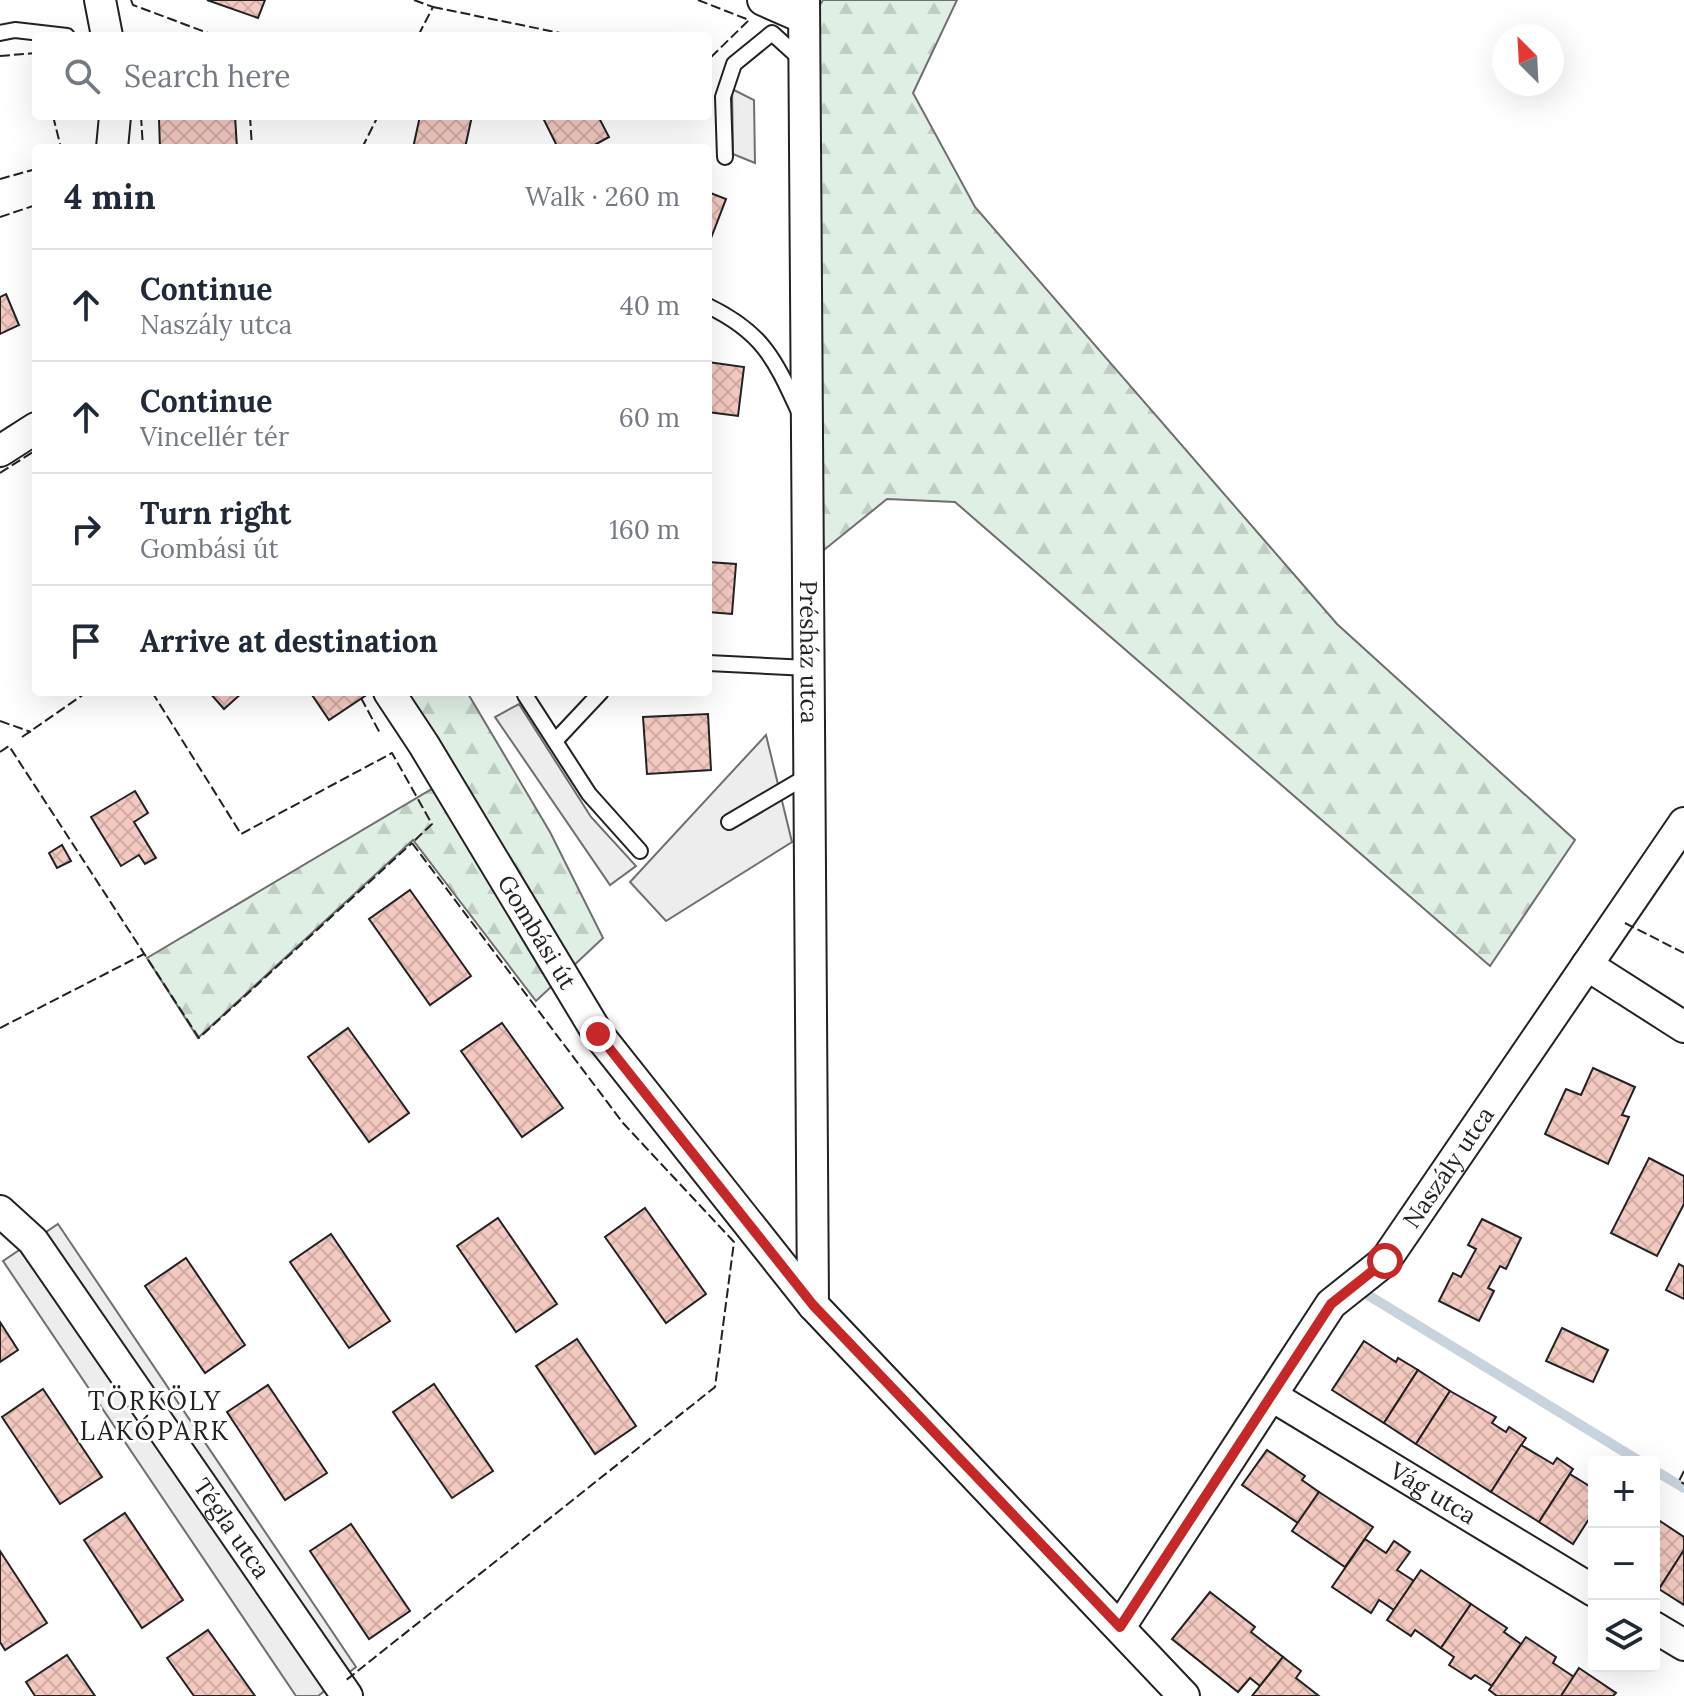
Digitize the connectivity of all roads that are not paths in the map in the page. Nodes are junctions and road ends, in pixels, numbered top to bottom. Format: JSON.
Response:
{"nodes":[{"id":1,"x":100,"y":0,"type":"edge"},
{"id":2,"x":763,"y":0,"type":"edge"},
{"id":3,"x":804,"y":9,"type":"edge"},
{"id":4,"x":32,"y":32,"type":"edge"},
{"id":5,"x":106,"y":32,"type":"edge"},
{"id":6,"x":0,"y":33,"type":"edge"},
{"id":7,"x":804,"y":62,"type":"junction"},
{"id":8,"x":716,"y":96,"type":"edge"},
{"id":9,"x":115,"y":120,"type":"edge"},
{"id":10,"x":112,"y":144,"type":"edge"},
{"id":11,"x":725,"y":157,"type":"dead end"},
{"id":12,"x":712,"y":308,"type":"edge"},
{"id":13,"x":806,"y":428,"type":"junction"},
{"id":14,"x":32,"y":431,"type":"edge"},
{"id":15,"x":0,"y":451,"type":"edge"},
{"id":16,"x":712,"y":663,"type":"edge"},
{"id":17,"x":808,"y":668,"type":"junction"},
{"id":18,"x":392,"y":696,"type":"edge"},
{"id":19,"x":526,"y":696,"type":"edge"},
{"id":20,"x":597,"y":696,"type":"edge"},
{"id":21,"x":555,"y":741,"type":"junction"},
{"id":22,"x":809,"y":775,"type":"junction"},
{"id":23,"x":729,"y":822,"type":"dead end"},
{"id":24,"x":1684,"y":823,"type":"edge"},
{"id":25,"x":640,"y":851,"type":"dead end"},
{"id":26,"x":1587,"y":965,"type":"junction"},
{"id":27,"x":1684,"y":1027,"type":"edge"},
{"id":28,"x":0,"y":1211,"type":"edge"},
{"id":29,"x":813,"y":1305,"type":"junction"},
{"id":30,"x":1272,"y":1396,"type":"junction"},
{"id":31,"x":1588,"y":1587,"type":"edge"},
{"id":32,"x":1120,"y":1627,"type":"junction"},
{"id":33,"x":1660,"y":1631,"type":"edge"},
{"id":34,"x":1684,"y":1645,"type":"edge"},
{"id":35,"x":347,"y":1696,"type":"edge"},
{"id":36,"x":1184,"y":1696,"type":"edge"}],
"edges":[{"from":1,"to":5,"type":"street"},
{"from":2,"to":3,"type":"street"},
{"from":3,"to":7,"type":"street","name":"Présház utca"},
{"from":4,"to":6,"type":"lane"},
{"from":7,"to":8,"type":"lane"},
{"from":7,"to":13,"type":"street","name":"Présház utca"},
{"from":8,"to":11,"type":"lane"},
{"from":9,"to":10,"type":"street"},
{"from":12,"to":13,"type":"lane"},
{"from":13,"to":17,"type":"street","name":"Présház utca"},
{"from":14,"to":15,"type":"street"},
{"from":16,"to":17,"type":"lane"},
{"from":17,"to":22,"type":"street","name":"Présház utca"},
{"from":18,"to":29,"type":"street","name":"Gombási út"},
{"from":19,"to":21,"type":"lane"},
{"from":20,"to":21,"type":"lane"},
{"from":21,"to":25,"type":"lane"},
{"from":22,"to":23,"type":"lane"},
{"from":22,"to":29,"type":"street","name":"Présház utca"},
{"from":24,"to":26,"type":"street","name":"Naszály utca"},
{"from":26,"to":27,"type":"street"},
{"from":26,"to":30,"type":"street","name":"Naszály utca"},
{"from":28,"to":35,"type":"street","name":"Tégla utca"},
{"from":29,"to":32,"type":"street","name":"Gombási út"},
{"from":30,"to":31,"type":"street","name":"Vág utca"},
{"from":30,"to":32,"type":"street","name":"Naszály utca"},
{"from":32,"to":36,"type":"street","name":"Gombási út"},
{"from":33,"to":34,"type":"street"}]}
